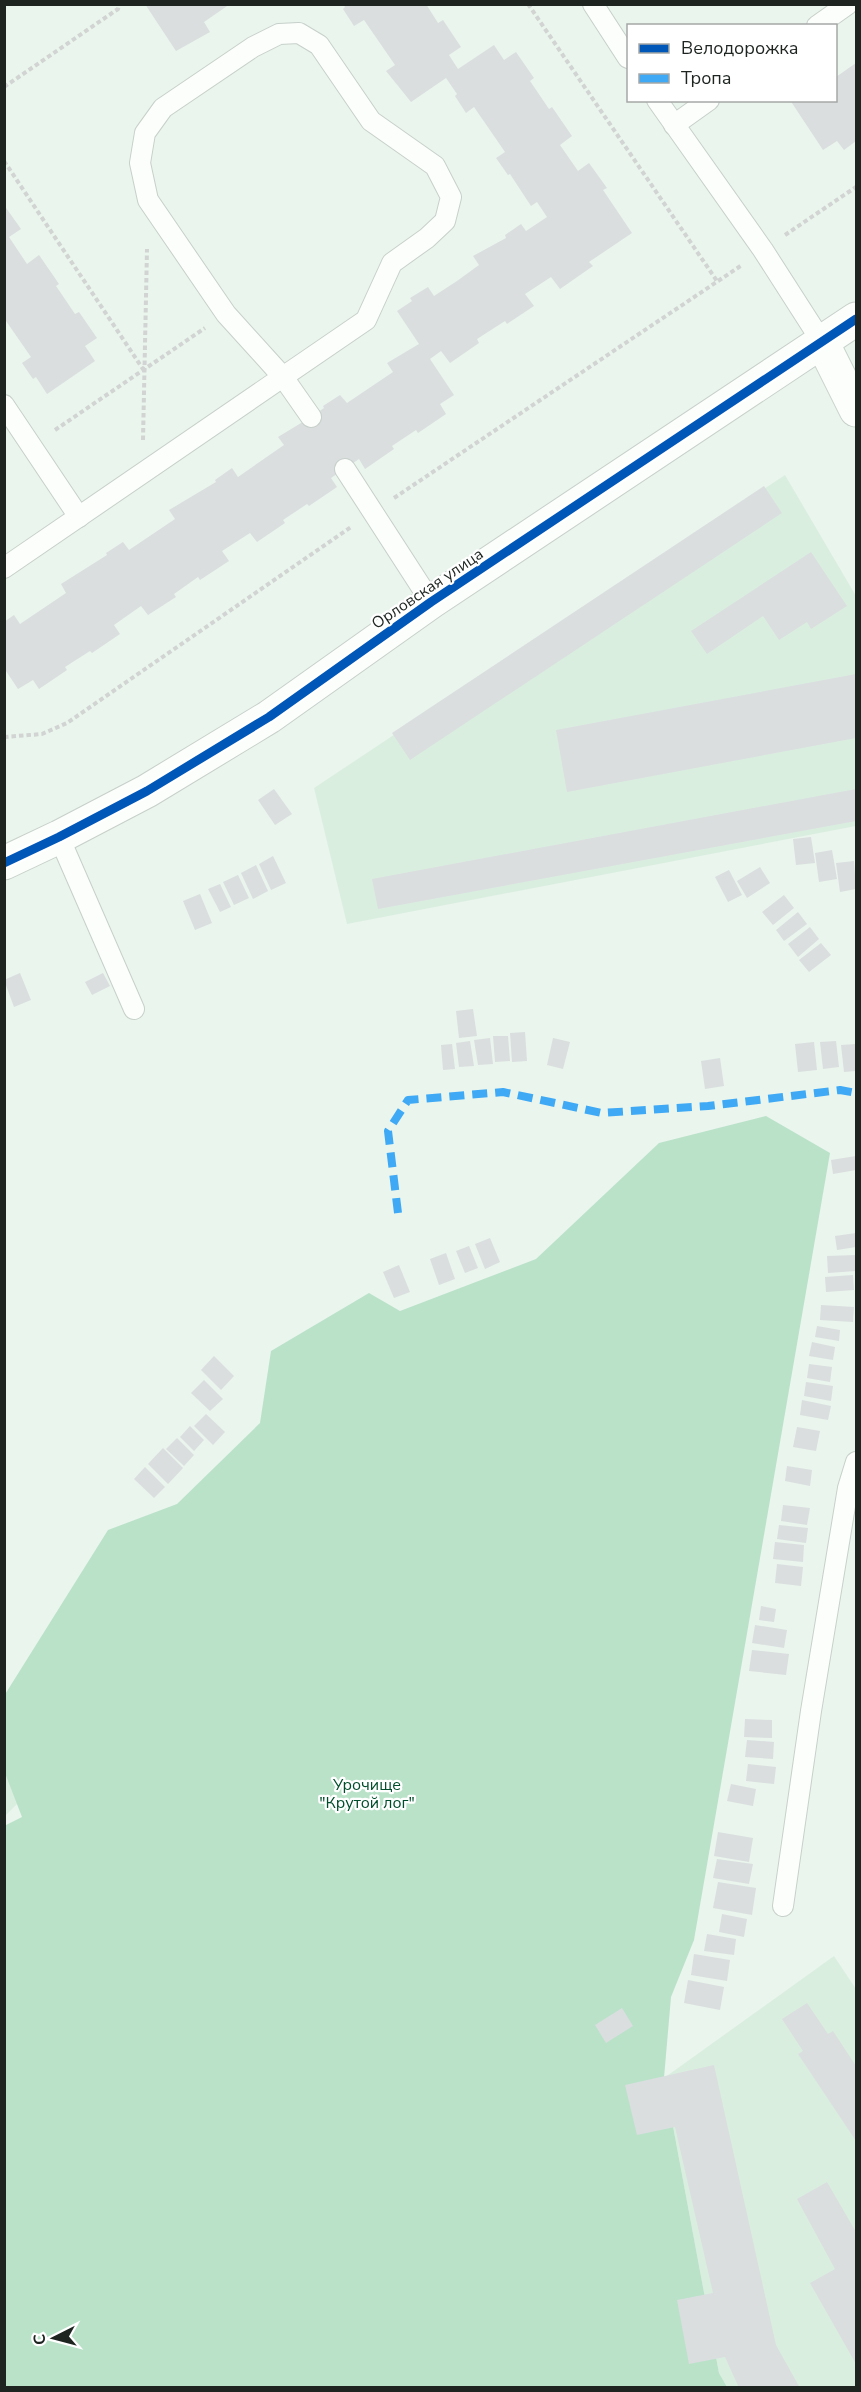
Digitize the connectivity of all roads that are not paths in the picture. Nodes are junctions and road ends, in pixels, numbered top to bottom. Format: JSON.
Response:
{"nodes":[{"id":1,"x":593,"y":4,"type":"edge"},
{"id":2,"x":848,"y":4,"type":"edge"},
{"id":3,"x":821,"y":24,"type":"edge"},
{"id":4,"x":627,"y":55,"type":"edge"},
{"id":5,"x":658,"y":102,"type":"edge"},
{"id":6,"x":706,"y":102,"type":"edge"},
{"id":7,"x":674,"y":125,"type":"junction"},
{"id":8,"x":856,"y":319,"type":"edge"},
{"id":9,"x":822,"y":342,"type":"junction"},
{"id":10,"x":283,"y":377,"type":"junction"},
{"id":11,"x":4,"y":405,"type":"edge"},
{"id":12,"x":856,"y":410,"type":"edge"},
{"id":13,"x":311,"y":417,"type":"dead end"},
{"id":14,"x":345,"y":469,"type":"dead end"},
{"id":15,"x":79,"y":517,"type":"junction"},
{"id":16,"x":4,"y":568,"type":"edge"},
{"id":17,"x":431,"y":602,"type":"junction"},
{"id":18,"x":59,"y":837,"type":"junction"},
{"id":19,"x":4,"y":863,"type":"edge"},
{"id":20,"x":134,"y":1009,"type":"dead end"},
{"id":21,"x":856,"y":1462,"type":"edge"},
{"id":22,"x":783,"y":1906,"type":"dead end"}],
"edges":[{"from":1,"to":4,"type":"lane"},
{"from":2,"to":3,"type":"lane"},
{"from":5,"to":7,"type":"lane"},
{"from":6,"to":7,"type":"lane"},
{"from":7,"to":9,"type":"lane"},
{"from":8,"to":9,"type":"street","name":"Орловская улица"},
{"from":9,"to":12,"type":"street"},
{"from":9,"to":17,"type":"street","name":"Орловская улица"},
{"from":10,"to":10,"type":"lane"},
{"from":10,"to":13,"type":"lane"},
{"from":10,"to":15,"type":"lane"},
{"from":11,"to":15,"type":"lane"},
{"from":14,"to":17,"type":"lane"},
{"from":15,"to":16,"type":"lane"},
{"from":17,"to":18,"type":"street","name":"Орловская улица"},
{"from":18,"to":19,"type":"street","name":"Орловская улица"},
{"from":18,"to":20,"type":"lane"},
{"from":21,"to":22,"type":"lane"}]}
